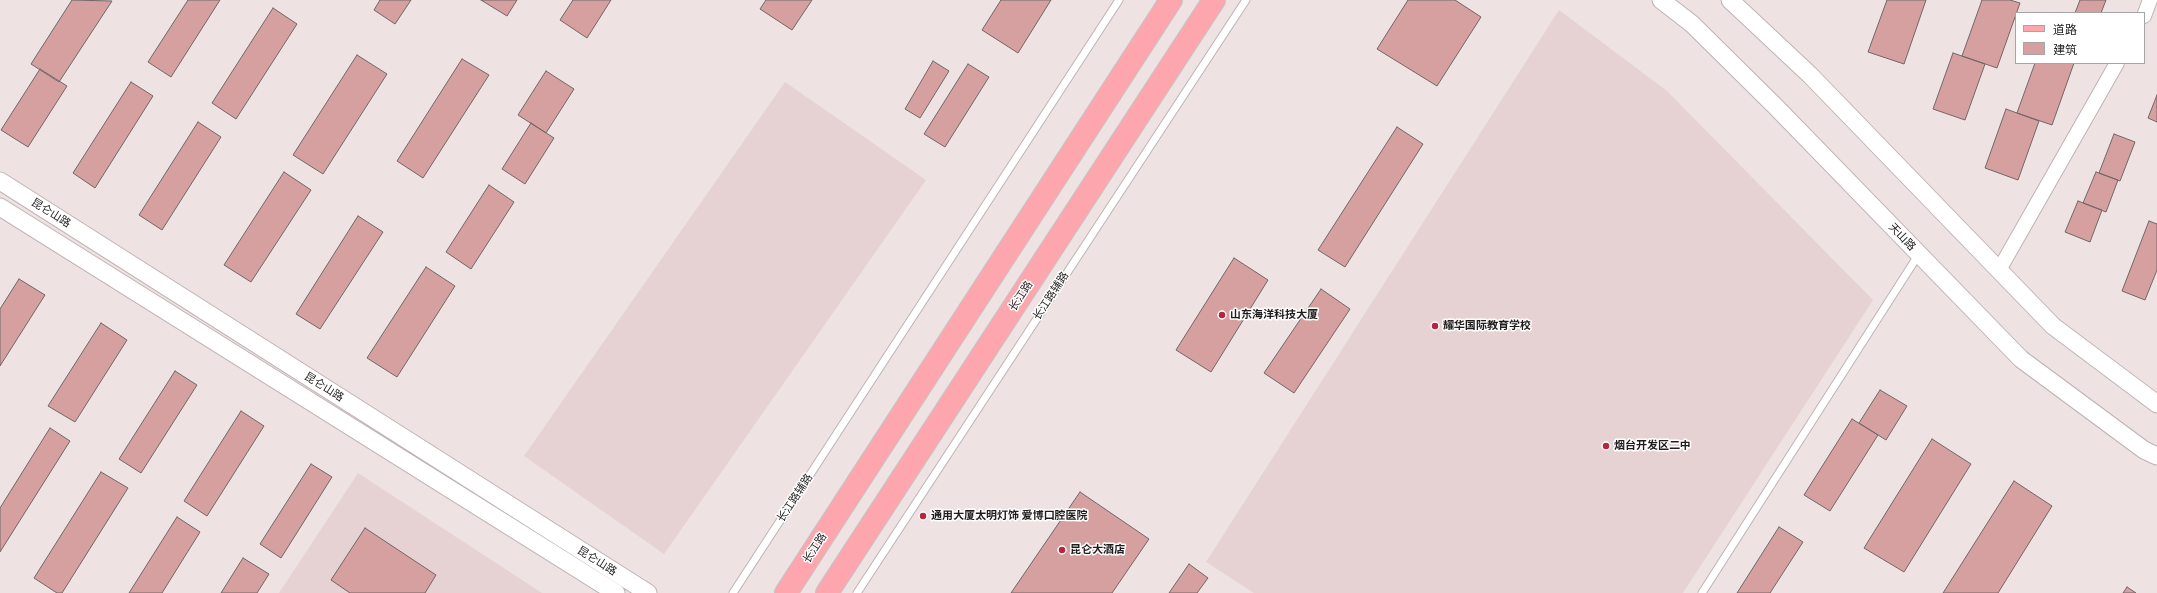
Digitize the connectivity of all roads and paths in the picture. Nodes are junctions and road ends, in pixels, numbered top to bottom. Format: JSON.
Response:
{"nodes":[{"id":1,"x":1119,"y":0,"type":"edge"},
{"id":2,"x":1171,"y":0,"type":"edge"},
{"id":3,"x":1214,"y":0,"type":"edge"},
{"id":4,"x":1246,"y":0,"type":"edge"},
{"id":5,"x":1662,"y":0,"type":"edge"},
{"id":6,"x":1730,"y":0,"type":"edge"},
{"id":7,"x":2150,"y":0,"type":"edge"},
{"id":8,"x":2145,"y":13,"type":"edge"},
{"id":9,"x":2116,"y":64,"type":"edge"},
{"id":10,"x":0,"y":180,"type":"edge"},
{"id":11,"x":0,"y":207,"type":"edge"},
{"id":12,"x":1919,"y":254,"type":"junction"},
{"id":13,"x":1999,"y":270,"type":"junction"},
{"id":14,"x":2157,"y":404,"type":"edge"},
{"id":15,"x":2157,"y":456,"type":"edge"},
{"id":16,"x":616,"y":593,"type":"edge"},
{"id":17,"x":648,"y":593,"type":"edge"},
{"id":18,"x":733,"y":593,"type":"edge"},
{"id":19,"x":786,"y":593,"type":"edge"},
{"id":20,"x":827,"y":593,"type":"edge"},
{"id":21,"x":857,"y":593,"type":"edge"},
{"id":22,"x":1702,"y":593,"type":"edge"}],
"edges":[{"from":1,"to":18,"type":"lane","name":"长江路辅路"},
{"from":2,"to":19,"type":"main road","name":"长江路"},
{"from":3,"to":20,"type":"main road","name":"长江路"},
{"from":4,"to":21,"type":"lane","name":"长江路辅路"},
{"from":5,"to":12,"type":"street","name":"天山路"},
{"from":6,"to":13,"type":"street"},
{"from":7,"to":8,"type":"street"},
{"from":9,"to":13,"type":"street"},
{"from":10,"to":17,"type":"street","name":"昆仑山路"},
{"from":11,"to":16,"type":"street","name":"昆仑山路"},
{"from":12,"to":15,"type":"street","name":"天山路"},
{"from":12,"to":22,"type":"lane"},
{"from":13,"to":14,"type":"street"}]}
